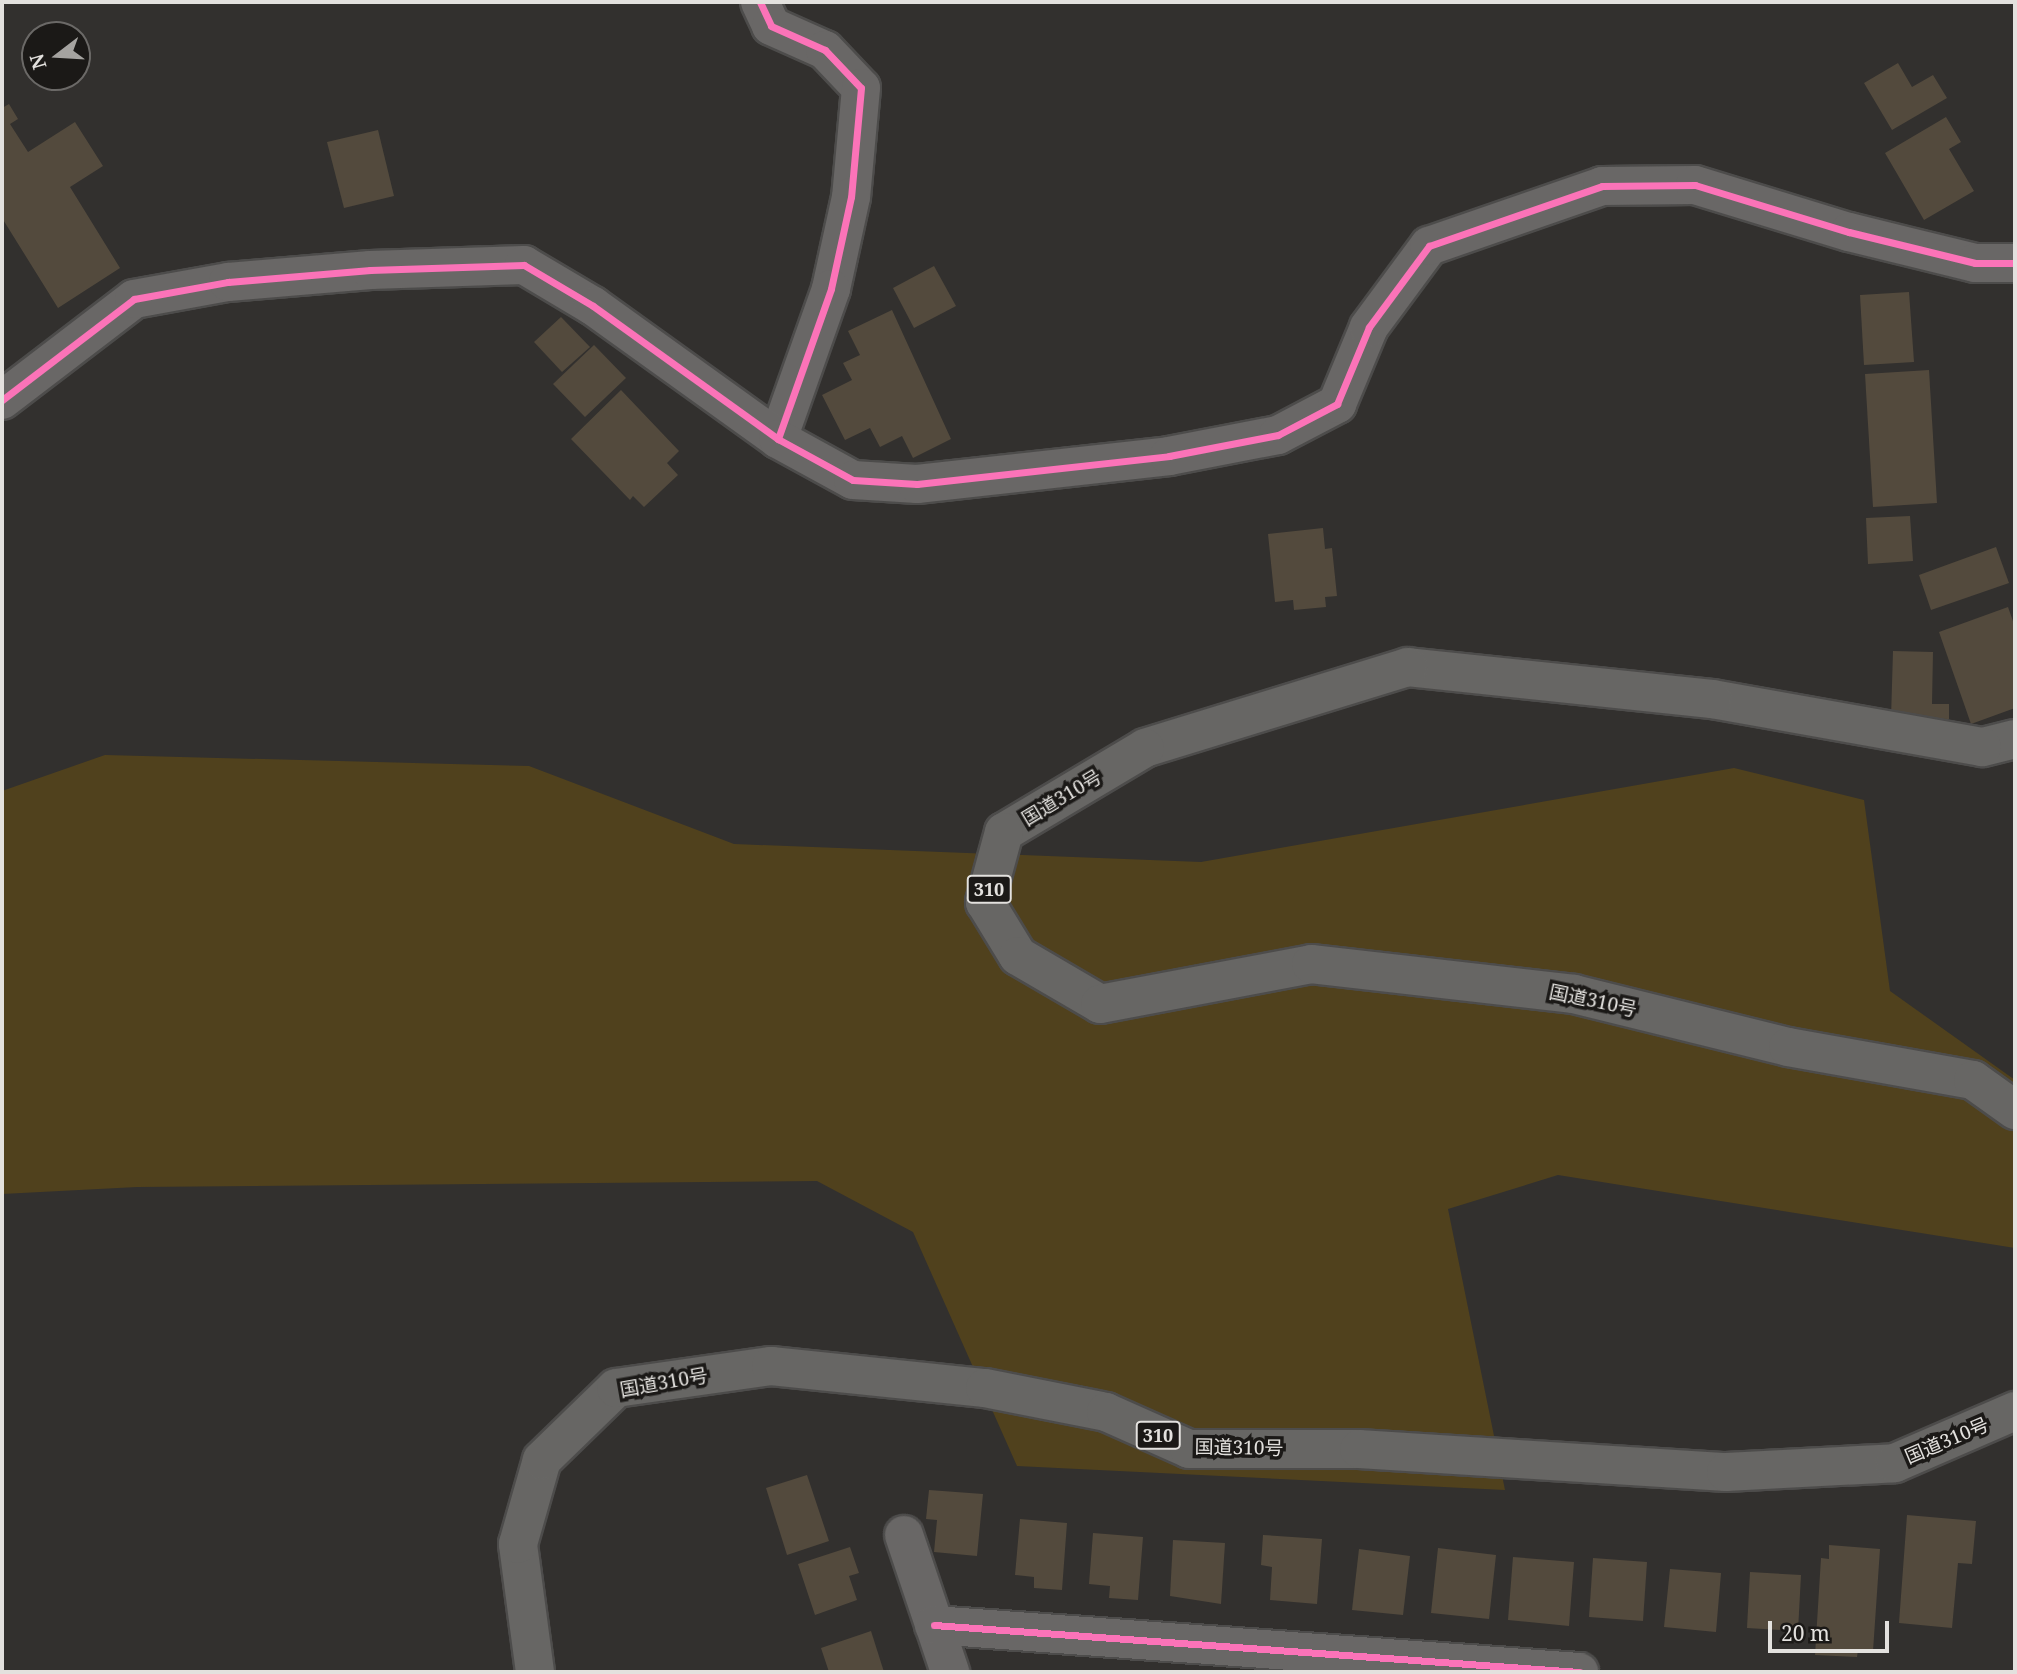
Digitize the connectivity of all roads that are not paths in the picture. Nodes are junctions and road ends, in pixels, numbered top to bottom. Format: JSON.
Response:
{"nodes":[{"id":1,"x":760,"y":2,"type":"edge"},
{"id":2,"x":2015,"y":263,"type":"edge"},
{"id":3,"x":2,"y":400,"type":"edge"},
{"id":4,"x":778,"y":439,"type":"junction"},
{"id":5,"x":2015,"y":739,"type":"edge"},
{"id":6,"x":2015,"y":1110,"type":"edge"},
{"id":7,"x":2015,"y":1411,"type":"edge"},
{"id":8,"x":904,"y":1535,"type":"dead end"},
{"id":9,"x":934,"y":1625,"type":"junction"},
{"id":10,"x":1208,"y":1658,"type":"edge"},
{"id":11,"x":1465,"y":1668,"type":"edge"},
{"id":12,"x":535,"y":1672,"type":"edge"},
{"id":13,"x":950,"y":1672,"type":"edge"},
{"id":14,"x":1580,"y":1672,"type":"edge"}],
"edges":[{"from":1,"to":4,"type":"street"},
{"from":2,"to":4,"type":"street"},
{"from":3,"to":4,"type":"street"},
{"from":5,"to":6,"type":"highway","name":"国道310号","number":"310"},
{"from":7,"to":12,"type":"highway","name":"国道310号","number":"310"},
{"from":8,"to":9,"type":"street"},
{"from":9,"to":10,"type":"street"},
{"from":9,"to":13,"type":"street"},
{"from":10,"to":11,"type":"street"},
{"from":11,"to":14,"type":"street"}]}
